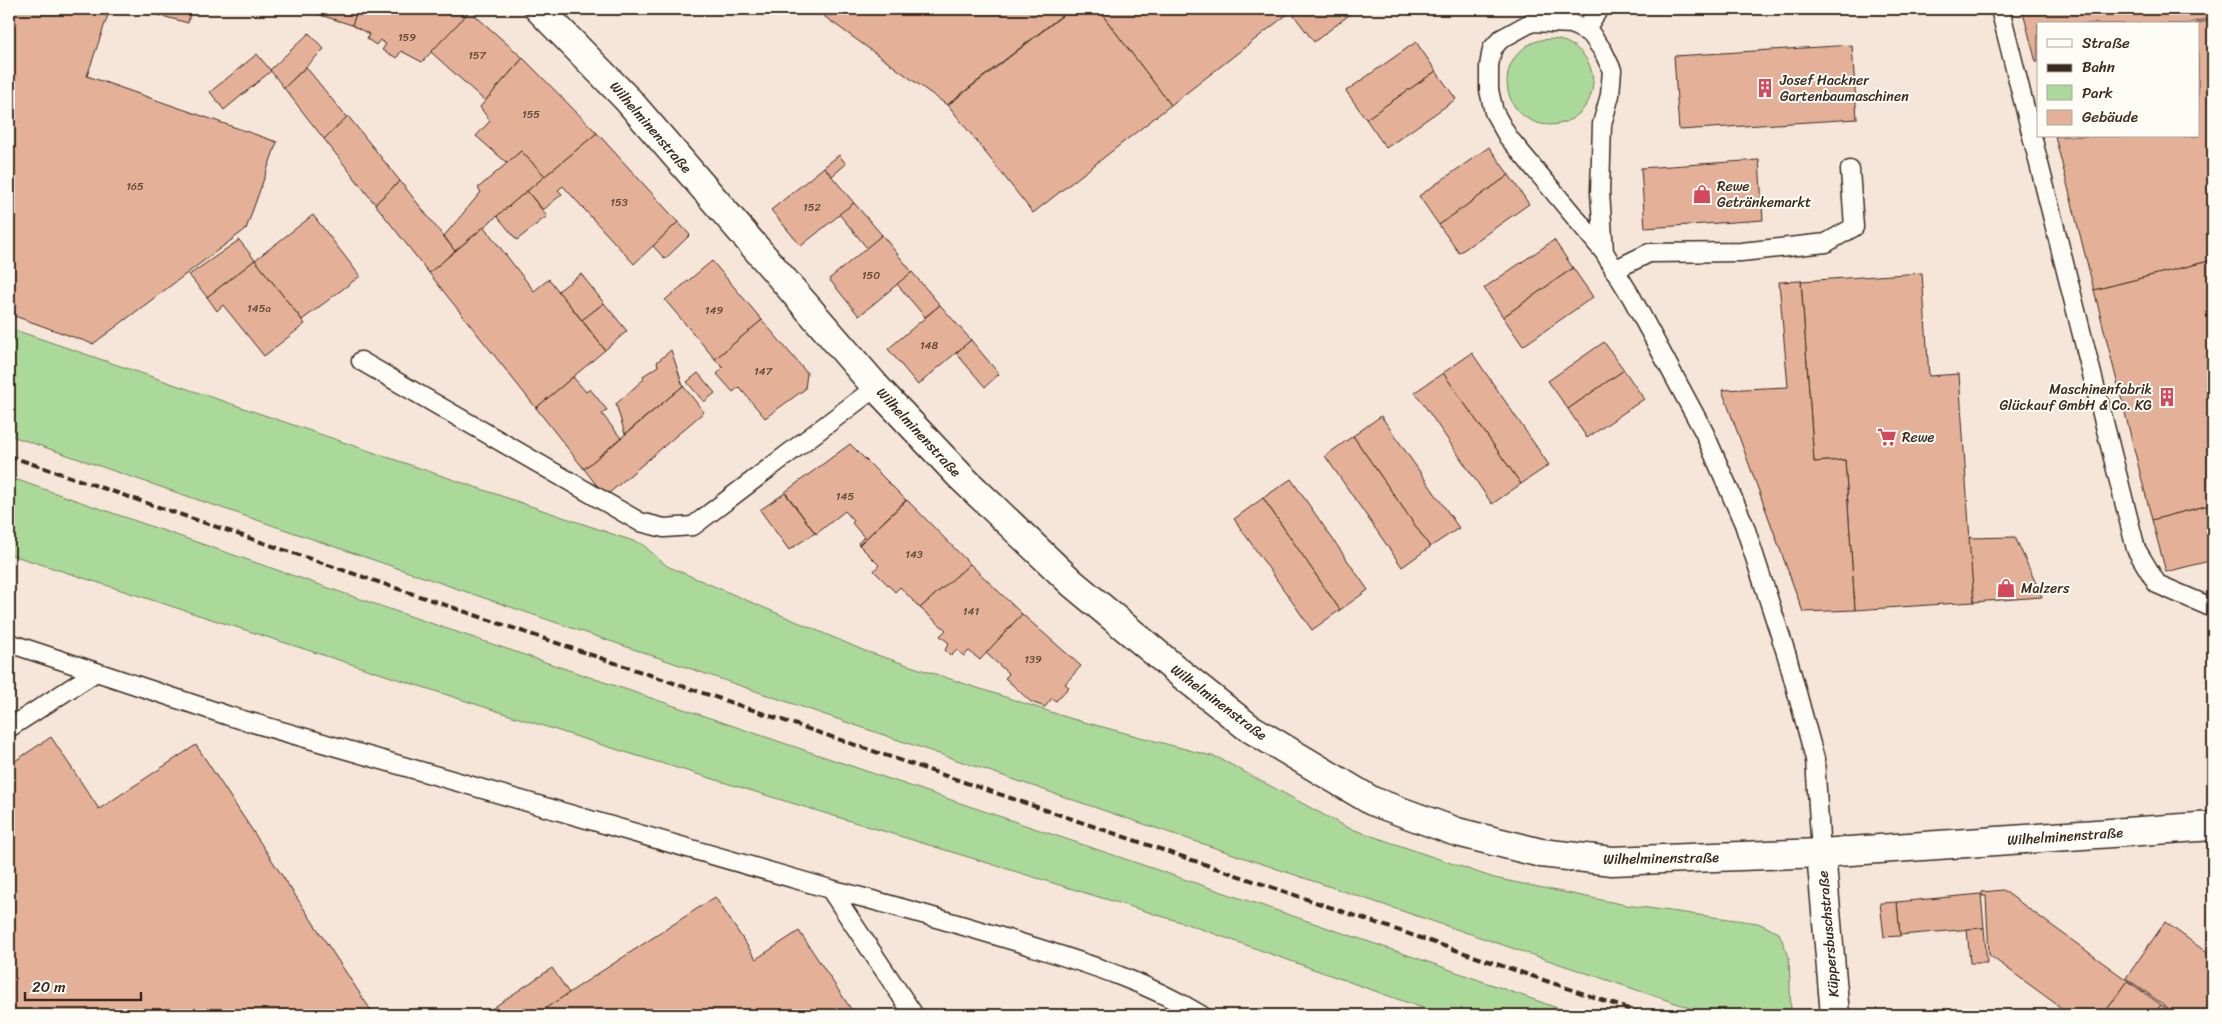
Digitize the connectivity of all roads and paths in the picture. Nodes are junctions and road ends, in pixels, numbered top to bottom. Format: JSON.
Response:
{"nodes":[{"id":1,"x":539,"y":9,"type":"edge"},
{"id":2,"x":1599,"y":9,"type":"edge"},
{"id":3,"x":2000,"y":9,"type":"edge"},
{"id":4,"x":1585,"y":30,"type":"junction"},
{"id":5,"x":1850,"y":170,"type":"dead end"},
{"id":6,"x":1604,"y":252,"type":"junction"},
{"id":7,"x":1614,"y":270,"type":"junction"},
{"id":8,"x":361,"y":361,"type":"dead end"},
{"id":9,"x":876,"y":387,"type":"junction"},
{"id":10,"x":2213,"y":608,"type":"edge"},
{"id":11,"x":9,"y":643,"type":"edge"},
{"id":12,"x":96,"y":672,"type":"junction"},
{"id":13,"x":9,"y":728,"type":"edge"},
{"id":14,"x":2213,"y":826,"type":"edge"},
{"id":15,"x":1822,"y":853,"type":"junction"},
{"id":16,"x":830,"y":888,"type":"junction"},
{"id":17,"x":914,"y":1015,"type":"edge"},
{"id":18,"x":1201,"y":1015,"type":"edge"},
{"id":19,"x":1835,"y":1015,"type":"edge"}],
"edges":[{"from":1,"to":9,"type":"street","name":"Wilhelminenstraße"},
{"from":2,"to":4,"type":"lane"},
{"from":3,"to":10,"type":"lane"},
{"from":4,"to":6,"type":"lane"},
{"from":4,"to":6,"type":"lane"},
{"from":5,"to":7,"type":"lane"},
{"from":6,"to":7,"type":"lane"},
{"from":7,"to":15,"type":"lane"},
{"from":8,"to":9,"type":"lane"},
{"from":9,"to":15,"type":"street","name":"Wilhelminenstraße"},
{"from":11,"to":12,"type":"lane"},
{"from":12,"to":13,"type":"lane"},
{"from":12,"to":16,"type":"lane"},
{"from":14,"to":15,"type":"street","name":"Wilhelminenstraße"},
{"from":15,"to":19,"type":"street","name":"Küppersbuschstraße"},
{"from":16,"to":17,"type":"lane"},
{"from":16,"to":18,"type":"lane"}]}
